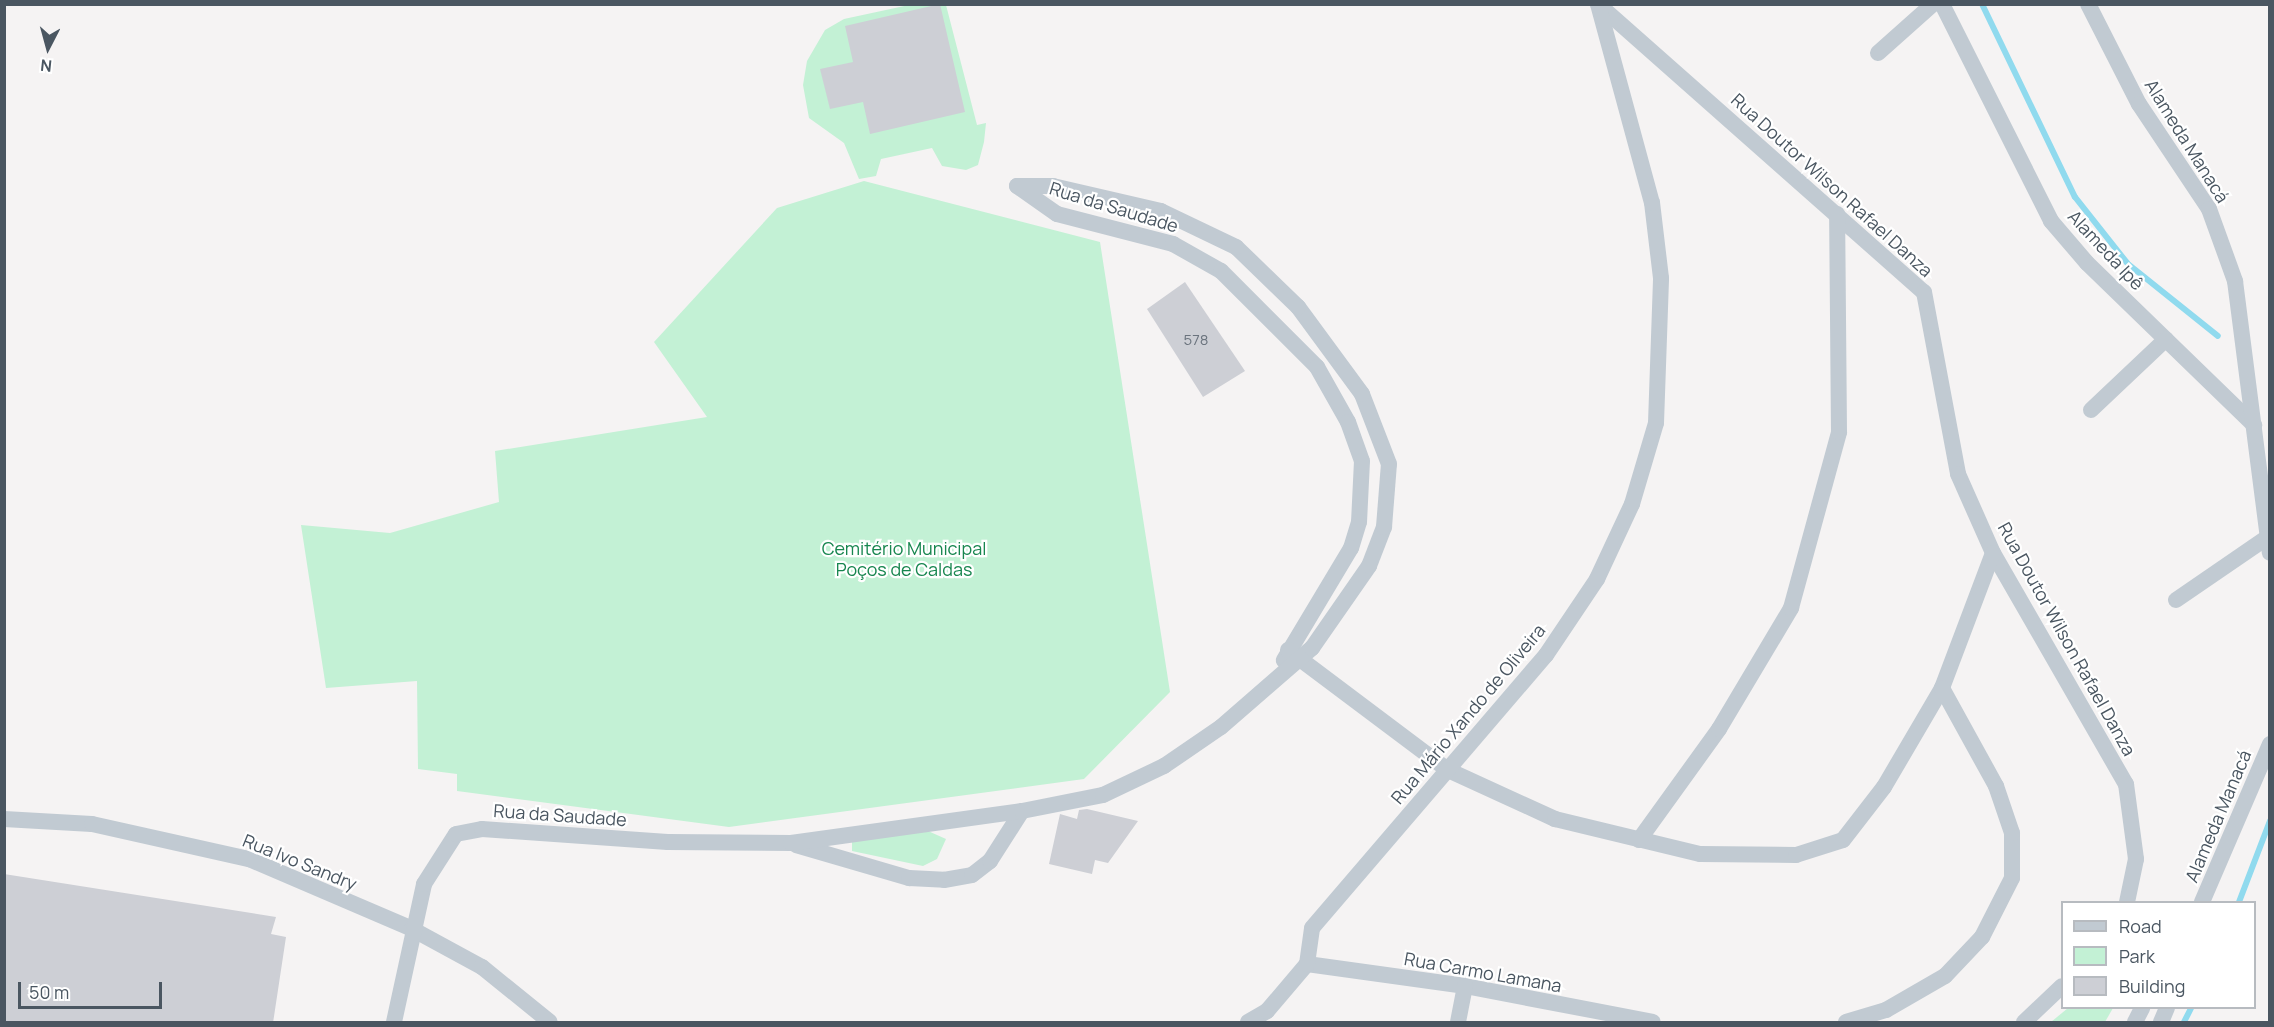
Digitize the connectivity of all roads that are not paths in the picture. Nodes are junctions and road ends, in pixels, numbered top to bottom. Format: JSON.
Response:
{"nodes":[{"id":1,"x":1598,"y":4,"type":"edge"},
{"id":2,"x":1933,"y":4,"type":"edge"},
{"id":3,"x":1942,"y":4,"type":"edge"},
{"id":4,"x":2088,"y":4,"type":"edge"},
{"id":5,"x":1878,"y":53,"type":"dead end"},
{"id":6,"x":1837,"y":214,"type":"junction"},
{"id":7,"x":2166,"y":339,"type":"junction"},
{"id":8,"x":2091,"y":410,"type":"dead end"},
{"id":9,"x":2254,"y":425,"type":"junction"},
{"id":10,"x":2269,"y":545,"type":"edge"},
{"id":11,"x":1993,"y":553,"type":"junction"},
{"id":12,"x":2176,"y":600,"type":"dead end"},
{"id":13,"x":1288,"y":650,"type":"junction"},
{"id":14,"x":1302,"y":661,"type":"junction"},
{"id":15,"x":1278,"y":675,"type":"junction"},
{"id":16,"x":1942,"y":688,"type":"junction"},
{"id":17,"x":2270,"y":744,"type":"edge"},
{"id":18,"x":1448,"y":770,"type":"junction"},
{"id":19,"x":1022,"y":812,"type":"junction"},
{"id":20,"x":4,"y":819,"type":"edge"},
{"id":21,"x":1639,"y":840,"type":"junction"},
{"id":22,"x":791,"y":843,"type":"junction"},
{"id":23,"x":2127,"y":901,"type":"edge"},
{"id":24,"x":2203,"y":901,"type":"edge"},
{"id":25,"x":412,"y":929,"type":"junction"},
{"id":26,"x":1306,"y":964,"type":"junction"},
{"id":27,"x":1466,"y":986,"type":"junction"},
{"id":28,"x":2061,"y":987,"type":"edge"},
{"id":29,"x":2142,"y":1009,"type":"edge"},
{"id":30,"x":2167,"y":1009,"type":"edge"},
{"id":31,"x":394,"y":1023,"type":"edge"},
{"id":32,"x":550,"y":1023,"type":"edge"},
{"id":33,"x":1248,"y":1023,"type":"edge"},
{"id":34,"x":1458,"y":1023,"type":"edge"},
{"id":35,"x":1653,"y":1023,"type":"edge"},
{"id":36,"x":1846,"y":1023,"type":"edge"},
{"id":37,"x":2024,"y":1023,"type":"edge"},
{"id":38,"x":2135,"y":1023,"type":"edge"},
{"id":39,"x":2161,"y":1023,"type":"edge"}],
"edges":[{"from":1,"to":6,"type":"street","name":"Rua Doutor Wilson Rafael Danza"},
{"from":1,"to":18,"type":"street","name":"Rua Mário Xando de Oliveira"},
{"from":2,"to":5,"type":"street"},
{"from":3,"to":7,"type":"street","name":"Alameda Ipê"},
{"from":4,"to":9,"type":"street","name":"Alameda Manacá"},
{"from":6,"to":11,"type":"street","name":"Rua Doutor Wilson Rafael Danza"},
{"from":6,"to":21,"type":"street"},
{"from":7,"to":8,"type":"street"},
{"from":7,"to":9,"type":"street","name":"Alameda Ipê"},
{"from":9,"to":10,"type":"street","name":"Alameda Manacá"},
{"from":10,"to":12,"type":"street"},
{"from":11,"to":16,"type":"street"},
{"from":11,"to":23,"type":"street","name":"Rua Doutor Wilson Rafael Danza"},
{"from":13,"to":14,"type":"street"},
{"from":13,"to":14,"type":"street","name":"Rua da Saudade"},
{"from":13,"to":15,"type":"street","name":"Rua da Saudade"},
{"from":14,"to":15,"type":"street","name":"Rua da Saudade"},
{"from":14,"to":18,"type":"street"},
{"from":15,"to":19,"type":"street","name":"Rua da Saudade"},
{"from":16,"to":21,"type":"street"},
{"from":16,"to":36,"type":"street"},
{"from":17,"to":24,"type":"street","name":"Alameda Manacá"},
{"from":18,"to":21,"type":"street"},
{"from":18,"to":26,"type":"street","name":"Rua Mário Xando de Oliveira"},
{"from":19,"to":22,"type":"street","name":"Rua da Saudade"},
{"from":19,"to":22,"type":"street","name":"Rua da Saudade"},
{"from":20,"to":25,"type":"street","name":"Rua Ivo Sandry"},
{"from":22,"to":25,"type":"street","name":"Rua da Saudade"},
{"from":25,"to":31,"type":"street","name":"Rua da Saudade"},
{"from":25,"to":32,"type":"street","name":"Rua Ivo Sandry"},
{"from":26,"to":27,"type":"street","name":"Rua Carmo Lamana"},
{"from":26,"to":33,"type":"street"},
{"from":27,"to":34,"type":"street"},
{"from":27,"to":35,"type":"street","name":"Rua Carmo Lamana"},
{"from":28,"to":37,"type":"street"},
{"from":29,"to":38,"type":"street"},
{"from":30,"to":39,"type":"street"}]}
